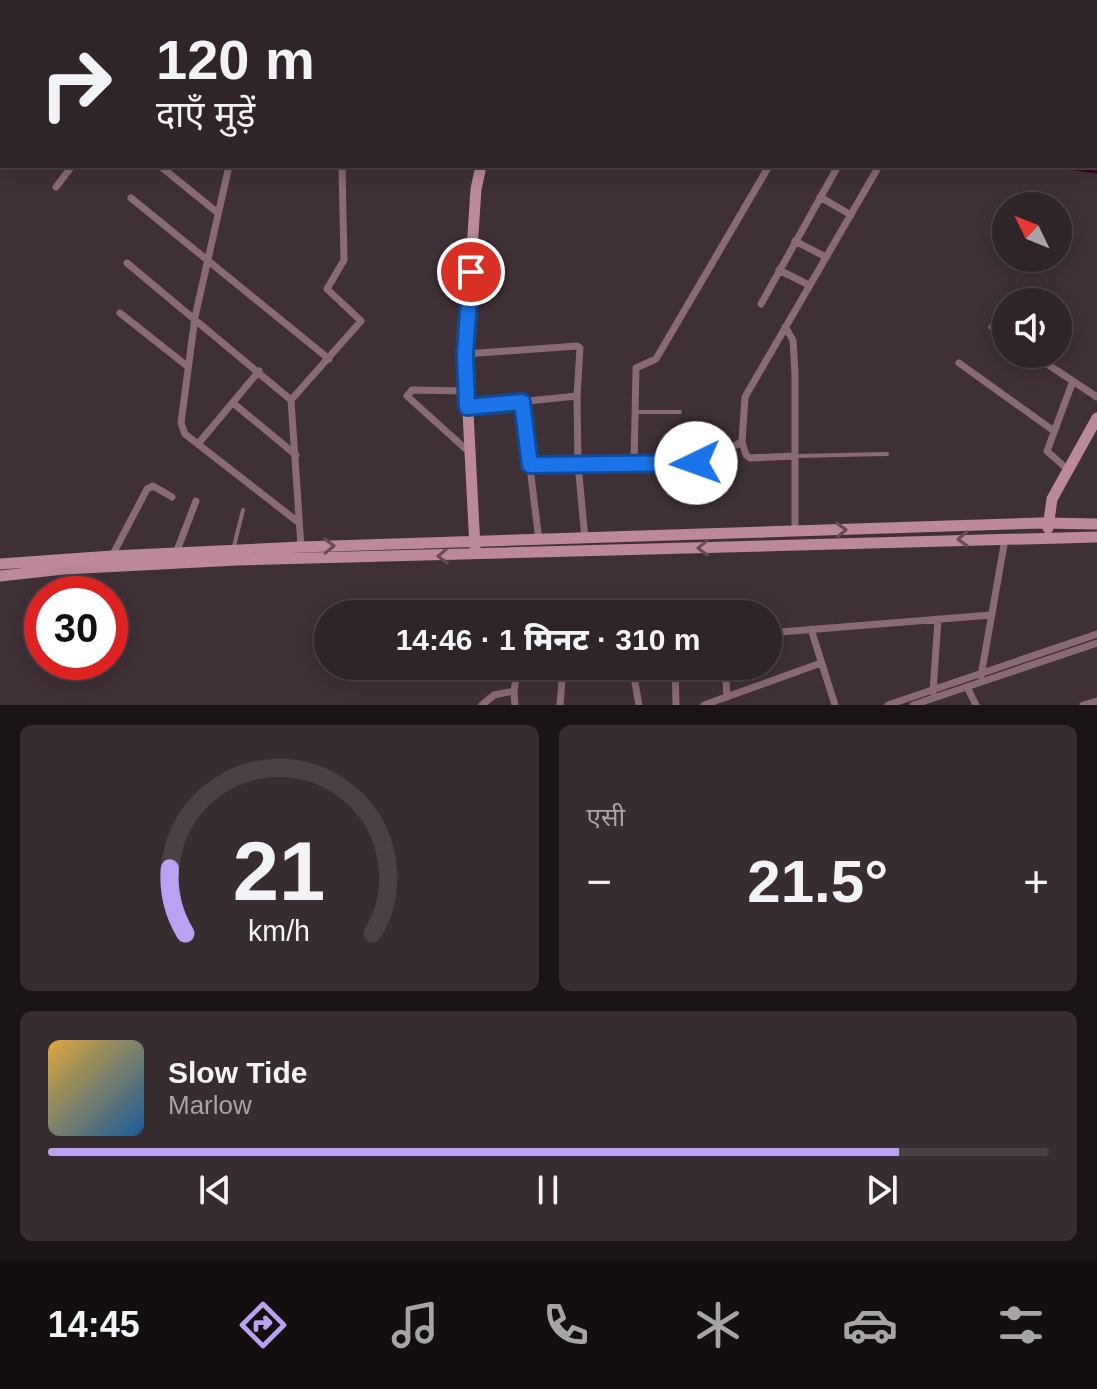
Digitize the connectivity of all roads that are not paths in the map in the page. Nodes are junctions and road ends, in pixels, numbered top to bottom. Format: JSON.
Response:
{"nodes":[{"id":1,"x":70,"y":168,"type":"edge"},
{"id":2,"x":162,"y":168,"type":"edge"},
{"id":3,"x":228,"y":168,"type":"edge"},
{"id":4,"x":342,"y":168,"type":"edge"},
{"id":5,"x":481,"y":168,"type":"edge"},
{"id":6,"x":768,"y":168,"type":"edge"},
{"id":7,"x":837,"y":168,"type":"edge"},
{"id":8,"x":878,"y":168,"type":"edge"},
{"id":9,"x":56,"y":187,"type":"dead end"},
{"id":10,"x":820,"y":197,"type":"junction"},
{"id":11,"x":131,"y":198,"type":"dead end"},
{"id":12,"x":218,"y":213,"type":"junction"},
{"id":13,"x":851,"y":215,"type":"junction"},
{"id":14,"x":795,"y":241,"type":"junction"},
{"id":15,"x":826,"y":257,"type":"junction"},
{"id":16,"x":207,"y":258,"type":"junction"},
{"id":17,"x":127,"y":263,"type":"dead end"},
{"id":18,"x":779,"y":270,"type":"junction"},
{"id":19,"x":809,"y":285,"type":"junction"},
{"id":20,"x":761,"y":304,"type":"dead end"},
{"id":21,"x":120,"y":313,"type":"dead end"},
{"id":22,"x":195,"y":317,"type":"junction"},
{"id":23,"x":785,"y":327,"type":"junction"},
{"id":24,"x":465,"y":354,"type":"junction"},
{"id":25,"x":329,"y":359,"type":"junction"},
{"id":26,"x":959,"y":363,"type":"dead end"},
{"id":27,"x":187,"y":366,"type":"junction"},
{"id":28,"x":1053,"y":368,"type":"edge"},
{"id":29,"x":259,"y":371,"type":"junction"},
{"id":30,"x":1073,"y":381,"type":"junction"},
{"id":31,"x":466,"y":391,"type":"junction"},
{"id":32,"x":577,"y":396,"type":"junction"},
{"id":33,"x":1097,"y":397,"type":"edge"},
{"id":34,"x":291,"y":400,"type":"junction"},
{"id":35,"x":522,"y":402,"type":"junction"},
{"id":36,"x":233,"y":403,"type":"junction"},
{"id":37,"x":467,"y":407,"type":"junction"},
{"id":38,"x":634,"y":412,"type":"junction"},
{"id":39,"x":680,"y":412,"type":"dead end"},
{"id":40,"x":1097,"y":418,"type":"edge"},
{"id":41,"x":1054,"y":431,"type":"junction"},
{"id":42,"x":742,"y":442,"type":"junction"},
{"id":43,"x":198,"y":444,"type":"junction"},
{"id":44,"x":468,"y":451,"type":"junction"},
{"id":45,"x":887,"y":454,"type":"dead end"},
{"id":46,"x":296,"y":455,"type":"junction"},
{"id":47,"x":795,"y":456,"type":"junction"},
{"id":48,"x":578,"y":464,"type":"junction"},
{"id":49,"x":530,"y":465,"type":"junction"},
{"id":50,"x":634,"y":465,"type":"junction"},
{"id":51,"x":1067,"y":469,"type":"junction"},
{"id":52,"x":172,"y":497,"type":"dead end"},
{"id":53,"x":196,"y":501,"type":"dead end"},
{"id":54,"x":243,"y":510,"type":"dead end"},
{"id":55,"x":298,"y":522,"type":"junction"},
{"id":56,"x":1048,"y":523,"type":"junction"},
{"id":57,"x":1097,"y":524,"type":"edge"},
{"id":58,"x":795,"y":532,"type":"junction"},
{"id":59,"x":1046,"y":536,"type":"junction"},
{"id":60,"x":1097,"y":537,"type":"edge"},
{"id":61,"x":1005,"y":538,"type":"junction"},
{"id":62,"x":585,"y":539,"type":"junction"},
{"id":63,"x":474,"y":541,"type":"junction"},
{"id":64,"x":539,"y":541,"type":"junction"},
{"id":65,"x":301,"y":547,"type":"junction"},
{"id":66,"x":233,"y":550,"type":"junction"},
{"id":67,"x":176,"y":553,"type":"junction"},
{"id":68,"x":475,"y":555,"type":"junction"},
{"id":69,"x":112,"y":556,"type":"junction"},
{"id":70,"x":0,"y":564,"type":"edge"},
{"id":71,"x":64,"y":564,"type":"junction"},
{"id":72,"x":0,"y":576,"type":"edge"},
{"id":73,"x":991,"y":615,"type":"junction"},
{"id":74,"x":938,"y":619,"type":"junction"},
{"id":75,"x":811,"y":629,"type":"junction"},
{"id":76,"x":782,"y":632,"type":"edge"},
{"id":77,"x":1097,"y":634,"type":"edge"},
{"id":78,"x":1097,"y":643,"type":"edge"},
{"id":79,"x":821,"y":663,"type":"junction"},
{"id":80,"x":980,"y":678,"type":"junction"},
{"id":81,"x":516,"y":680,"type":"edge"},
{"id":82,"x":562,"y":680,"type":"edge"},
{"id":83,"x":635,"y":680,"type":"edge"},
{"id":84,"x":675,"y":680,"type":"edge"},
{"id":85,"x":726,"y":680,"type":"edge"},
{"id":86,"x":967,"y":687,"type":"junction"},
{"id":87,"x":514,"y":691,"type":"junction"},
{"id":88,"x":933,"y":694,"type":"junction"},
{"id":89,"x":727,"y":697,"type":"junction"},
{"id":90,"x":1097,"y":701,"type":"edge"},
{"id":91,"x":482,"y":705,"type":"edge"},
{"id":92,"x":515,"y":705,"type":"edge"},
{"id":93,"x":560,"y":705,"type":"edge"},
{"id":94,"x":639,"y":705,"type":"edge"},
{"id":95,"x":676,"y":705,"type":"edge"},
{"id":96,"x":704,"y":705,"type":"edge"},
{"id":97,"x":835,"y":705,"type":"edge"},
{"id":98,"x":888,"y":705,"type":"edge"},
{"id":99,"x":913,"y":705,"type":"edge"},
{"id":100,"x":976,"y":705,"type":"edge"},
{"id":101,"x":1083,"y":705,"type":"edge"}],
"edges":[{"from":1,"to":9,"type":"street"},
{"from":2,"to":12,"type":"street"},
{"from":3,"to":12,"type":"street"},
{"from":4,"to":25,"type":"street"},
{"from":5,"to":24,"type":"main road"},
{"from":6,"to":38,"type":"street"},
{"from":7,"to":10,"type":"street"},
{"from":8,"to":13,"type":"street"},
{"from":10,"to":13,"type":"street"},
{"from":10,"to":14,"type":"street"},
{"from":11,"to":16,"type":"street"},
{"from":12,"to":16,"type":"street"},
{"from":13,"to":15,"type":"street"},
{"from":14,"to":15,"type":"street"},
{"from":14,"to":18,"type":"street"},
{"from":15,"to":19,"type":"street"},
{"from":16,"to":22,"type":"street"},
{"from":16,"to":25,"type":"street"},
{"from":17,"to":22,"type":"street"},
{"from":18,"to":19,"type":"street"},
{"from":18,"to":20,"type":"street"},
{"from":19,"to":23,"type":"street"},
{"from":21,"to":27,"type":"street"},
{"from":22,"to":27,"type":"street"},
{"from":22,"to":29,"type":"street"},
{"from":23,"to":42,"type":"street"},
{"from":23,"to":47,"type":"street"},
{"from":24,"to":31,"type":"main road"},
{"from":24,"to":32,"type":"street"},
{"from":25,"to":34,"type":"street"},
{"from":26,"to":41,"type":"street"},
{"from":27,"to":43,"type":"street"},
{"from":28,"to":30,"type":"street"},
{"from":29,"to":34,"type":"street"},
{"from":29,"to":36,"type":"street"},
{"from":30,"to":33,"type":"street"},
{"from":30,"to":41,"type":"street"},
{"from":31,"to":37,"type":"main road"},
{"from":31,"to":44,"type":"street"},
{"from":32,"to":35,"type":"street"},
{"from":32,"to":48,"type":"street"},
{"from":34,"to":46,"type":"street"},
{"from":35,"to":37,"type":"street"},
{"from":35,"to":49,"type":"street"},
{"from":36,"to":43,"type":"street"},
{"from":36,"to":46,"type":"street"},
{"from":37,"to":44,"type":"main road"},
{"from":38,"to":39,"type":"lane"},
{"from":38,"to":50,"type":"street"},
{"from":40,"to":51,"type":"main road"},
{"from":41,"to":51,"type":"street"},
{"from":42,"to":47,"type":"street"},
{"from":42,"to":50,"type":"street"},
{"from":43,"to":55,"type":"street"},
{"from":44,"to":63,"type":"main road"},
{"from":45,"to":47,"type":"lane"},
{"from":46,"to":55,"type":"street"},
{"from":47,"to":58,"type":"street"},
{"from":48,"to":49,"type":"street"},
{"from":48,"to":50,"type":"street"},
{"from":48,"to":62,"type":"street"},
{"from":49,"to":64,"type":"street"},
{"from":51,"to":56,"type":"main road"},
{"from":52,"to":69,"type":"street"},
{"from":53,"to":67,"type":"street"},
{"from":54,"to":66,"type":"lane"},
{"from":55,"to":65,"type":"street"},
{"from":56,"to":57,"type":"main road"},
{"from":58,"to":56,"type":"main road","one_way":true},
{"from":56,"to":59,"type":"main road"},
{"from":58,"to":62,"type":"main road"},
{"from":59,"to":60,"type":"main road"},
{"from":59,"to":61,"type":"main road"},
{"from":61,"to":68,"type":"main road","one_way":true},
{"from":61,"to":73,"type":"street"},
{"from":62,"to":64,"type":"main road"},
{"from":63,"to":64,"type":"main road"},
{"from":65,"to":63,"type":"main road","one_way":true},
{"from":63,"to":68,"type":"main road"},
{"from":65,"to":66,"type":"main road"},
{"from":66,"to":67,"type":"main road"},
{"from":67,"to":69,"type":"main road"},
{"from":68,"to":71,"type":"main road","one_way":true},
{"from":69,"to":71,"type":"main road"},
{"from":70,"to":71,"type":"main road"},
{"from":71,"to":72,"type":"main road"},
{"from":73,"to":74,"type":"street"},
{"from":73,"to":80,"type":"street"},
{"from":74,"to":75,"type":"street"},
{"from":74,"to":88,"type":"street"},
{"from":75,"to":76,"type":"street"},
{"from":75,"to":79,"type":"street"},
{"from":77,"to":80,"type":"street"},
{"from":78,"to":80,"type":"street"},
{"from":79,"to":89,"type":"street"},
{"from":79,"to":97,"type":"street"},
{"from":80,"to":86,"type":"street"},
{"from":80,"to":88,"type":"street"},
{"from":81,"to":87,"type":"street"},
{"from":82,"to":93,"type":"street"},
{"from":83,"to":94,"type":"street"},
{"from":84,"to":95,"type":"street"},
{"from":85,"to":89,"type":"street"},
{"from":86,"to":88,"type":"street"},
{"from":86,"to":100,"type":"street"},
{"from":87,"to":91,"type":"street"},
{"from":87,"to":92,"type":"street"},
{"from":88,"to":98,"type":"street"},
{"from":88,"to":99,"type":"street"},
{"from":89,"to":96,"type":"street"},
{"from":90,"to":101,"type":"street"}]}
